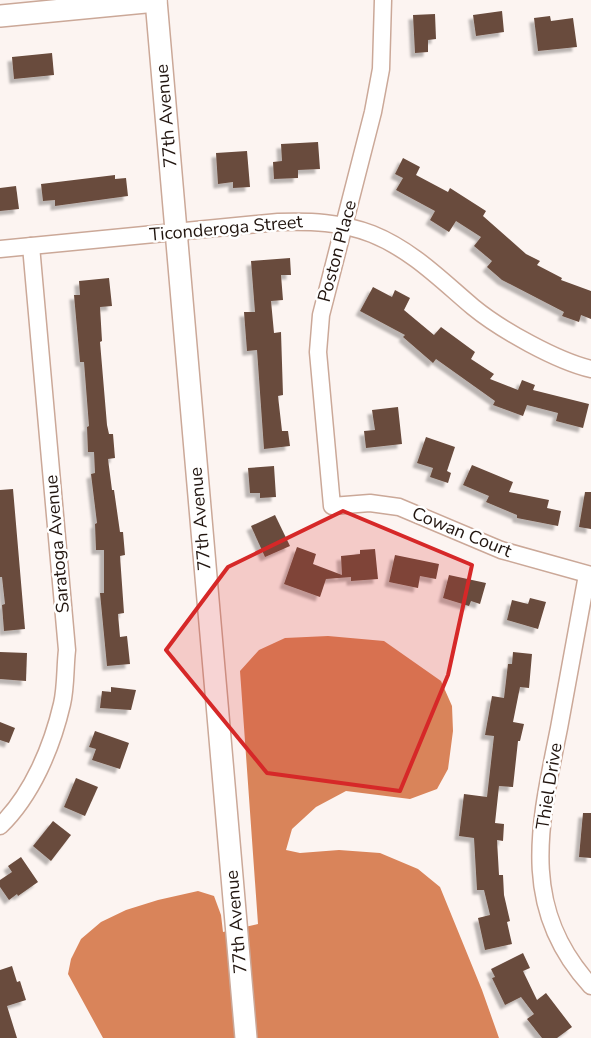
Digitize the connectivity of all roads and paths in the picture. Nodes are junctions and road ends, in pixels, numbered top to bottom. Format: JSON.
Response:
{"nodes":[{"id":1,"x":161,"y":0,"type":"edge"},
{"id":2,"x":383,"y":0,"type":"edge"},
{"id":3,"x":0,"y":16,"type":"edge"},
{"id":4,"x":344,"y":226,"type":"junction"},
{"id":5,"x":175,"y":232,"type":"junction"},
{"id":6,"x":31,"y":246,"type":"junction"},
{"id":7,"x":0,"y":249,"type":"edge"},
{"id":8,"x":591,"y":369,"type":"edge"},
{"id":9,"x":332,"y":506,"type":"joint"},
{"id":10,"x":589,"y":575,"type":"edge"},
{"id":11,"x":0,"y":826,"type":"edge"},
{"id":12,"x":591,"y":986,"type":"edge"},
{"id":13,"x":246,"y":1038,"type":"edge"}],
"edges":[{"from":1,"to":3,"type":"street"},
{"from":1,"to":5,"type":"street","name":"77th Avenue"},
{"from":2,"to":4,"type":"street","name":"Poston Place"},
{"from":4,"to":5,"type":"street","name":"Ticonderoga Street"},
{"from":4,"to":8,"type":"street","name":"Ticonderoga Street"},
{"from":4,"to":9,"type":"street","name":"Poston Place"},
{"from":5,"to":6,"type":"street","name":"Ticonderoga Street"},
{"from":5,"to":13,"type":"street","name":"77th Avenue"},
{"from":6,"to":7,"type":"street","name":"Ticonderoga Street"},
{"from":6,"to":11,"type":"street","name":"Saratoga Avenue"},
{"from":9,"to":10,"type":"street","name":"Cowan Court"},
{"from":10,"to":12,"type":"street","name":"Thiel Drive"}]}
